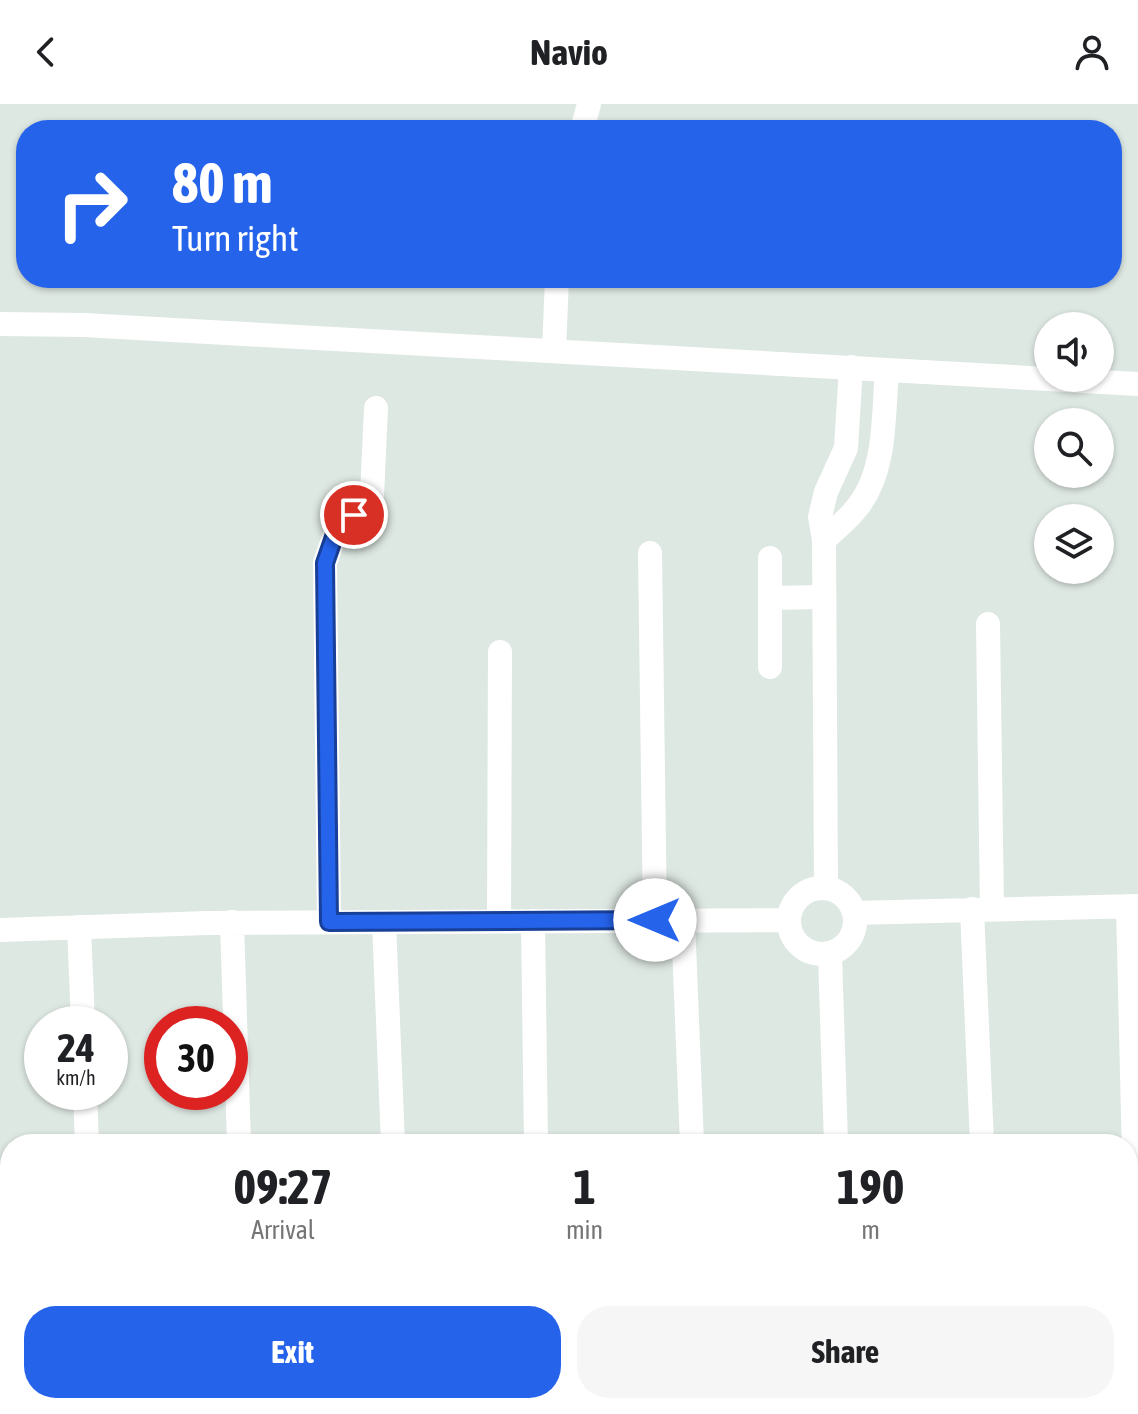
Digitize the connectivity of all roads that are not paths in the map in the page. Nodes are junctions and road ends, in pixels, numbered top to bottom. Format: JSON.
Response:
{"nodes":[{"id":1,"x":557,"y":288,"type":"edge"},
{"id":2,"x":0,"y":324,"type":"edge"},
{"id":3,"x":554,"y":351,"type":"junction"},
{"id":4,"x":851,"y":367,"type":"junction"},
{"id":5,"x":887,"y":370,"type":"junction"},
{"id":6,"x":1138,"y":384,"type":"edge"},
{"id":7,"x":376,"y":408,"type":"dead end"},
{"id":8,"x":824,"y":540,"type":"junction"},
{"id":9,"x":650,"y":553,"type":"dead end"},
{"id":10,"x":770,"y":558,"type":"dead end"},
{"id":11,"x":824,"y":597,"type":"junction"},
{"id":12,"x":770,"y":598,"type":"junction"},
{"id":13,"x":988,"y":624,"type":"dead end"},
{"id":14,"x":500,"y":652,"type":"dead end"},
{"id":15,"x":770,"y":667,"type":"dead end"},
{"id":16,"x":826,"y":888,"type":"junction"},
{"id":17,"x":1133,"y":906,"type":"edge"},
{"id":18,"x":982,"y":909,"type":"junction"},
{"id":19,"x":854,"y":913,"type":"junction"},
{"id":20,"x":655,"y":920,"type":"junction"},
{"id":21,"x":683,"y":920,"type":"junction"},
{"id":22,"x":789,"y":920,"type":"junction"},
{"id":23,"x":499,"y":921,"type":"junction"},
{"id":24,"x":533,"y":921,"type":"junction"},
{"id":25,"x":232,"y":922,"type":"junction"},
{"id":26,"x":329,"y":922,"type":"junction"},
{"id":27,"x":384,"y":922,"type":"junction"},
{"id":28,"x":79,"y":927,"type":"junction"},
{"id":29,"x":0,"y":930,"type":"edge"},
{"id":30,"x":830,"y":954,"type":"junction"},
{"id":31,"x":82,"y":1006,"type":"edge"},
{"id":32,"x":86,"y":1110,"type":"edge"},
{"id":33,"x":87,"y":1134,"type":"edge"},
{"id":34,"x":239,"y":1134,"type":"edge"},
{"id":35,"x":393,"y":1134,"type":"edge"},
{"id":36,"x":536,"y":1134,"type":"edge"},
{"id":37,"x":692,"y":1134,"type":"edge"},
{"id":38,"x":836,"y":1134,"type":"edge"},
{"id":39,"x":982,"y":1134,"type":"edge"},
{"id":40,"x":1134,"y":1134,"type":"edge"}],
"edges":[{"from":1,"to":3,"type":"street"},
{"from":2,"to":3,"type":"street"},
{"from":3,"to":4,"type":"street"},
{"from":4,"to":5,"type":"street"},
{"from":4,"to":8,"type":"street"},
{"from":5,"to":6,"type":"street"},
{"from":5,"to":8,"type":"street"},
{"from":7,"to":26,"type":"street"},
{"from":8,"to":11,"type":"street"},
{"from":9,"to":20,"type":"street"},
{"from":10,"to":12,"type":"street"},
{"from":11,"to":12,"type":"street"},
{"from":11,"to":16,"type":"street"},
{"from":12,"to":15,"type":"street"},
{"from":13,"to":18,"type":"street"},
{"from":14,"to":23,"type":"street"},
{"from":16,"to":19,"type":"street"},
{"from":16,"to":22,"type":"street"},
{"from":17,"to":18,"type":"street"},
{"from":17,"to":40,"type":"street"},
{"from":18,"to":19,"type":"street"},
{"from":18,"to":39,"type":"street"},
{"from":19,"to":30,"type":"street"},
{"from":20,"to":21,"type":"street"},
{"from":20,"to":24,"type":"street"},
{"from":21,"to":22,"type":"street"},
{"from":21,"to":37,"type":"street"},
{"from":22,"to":30,"type":"street"},
{"from":23,"to":24,"type":"street"},
{"from":23,"to":27,"type":"street"},
{"from":24,"to":36,"type":"street"},
{"from":25,"to":26,"type":"street"},
{"from":25,"to":28,"type":"street"},
{"from":25,"to":34,"type":"street"},
{"from":26,"to":27,"type":"street"},
{"from":27,"to":35,"type":"street"},
{"from":28,"to":29,"type":"street"},
{"from":28,"to":31,"type":"street"},
{"from":30,"to":38,"type":"street"},
{"from":32,"to":33,"type":"street"}]}
